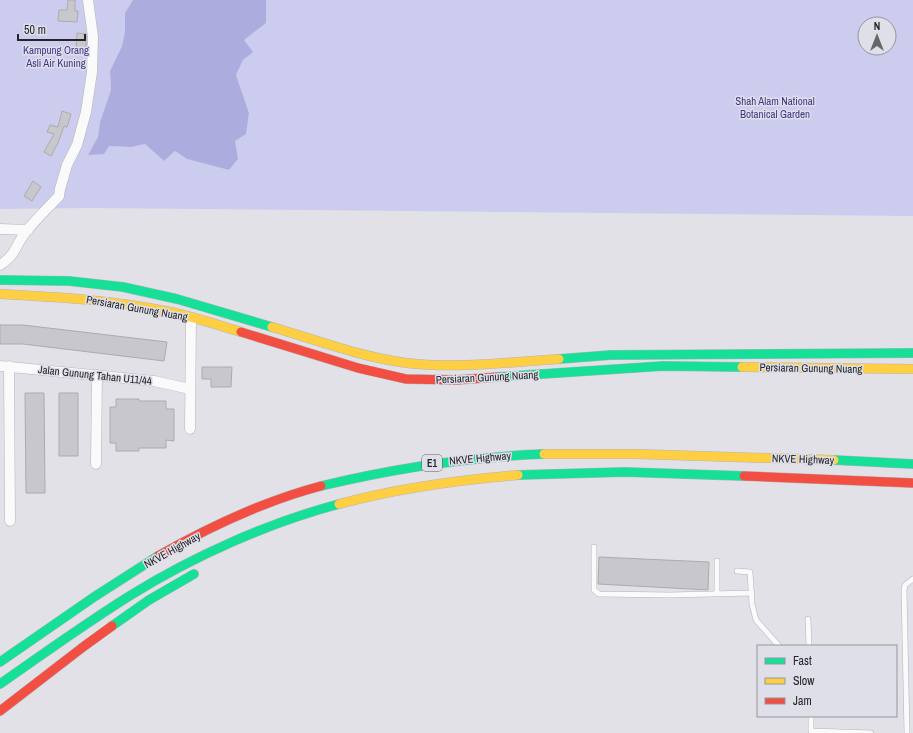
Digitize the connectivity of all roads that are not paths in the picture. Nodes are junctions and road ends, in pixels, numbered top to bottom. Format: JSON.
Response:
{"nodes":[{"id":1,"x":88,"y":0,"type":"edge"},
{"id":2,"x":0,"y":230,"type":"edge"},
{"id":3,"x":28,"y":230,"type":"junction"},
{"id":4,"x":0,"y":265,"type":"edge"},
{"id":5,"x":0,"y":280,"type":"edge"},
{"id":6,"x":0,"y":294,"type":"edge"},
{"id":7,"x":191,"y":318,"type":"junction"},
{"id":8,"x":913,"y":353,"type":"edge"},
{"id":9,"x":5,"y":366,"type":"edge"},
{"id":10,"x":913,"y":369,"type":"edge"},
{"id":11,"x":97,"y":375,"type":"junction"},
{"id":12,"x":190,"y":389,"type":"junction"},
{"id":13,"x":190,"y":429,"type":"dead end"},
{"id":14,"x":96,"y":464,"type":"dead end"},
{"id":15,"x":913,"y":464,"type":"edge"},
{"id":16,"x":913,"y":484,"type":"edge"},
{"id":17,"x":317,"y":510,"type":"junction"},
{"id":18,"x":10,"y":521,"type":"dead end"},
{"id":19,"x":256,"y":542,"type":"dead end"},
{"id":20,"x":594,"y":547,"type":"dead end"},
{"id":21,"x":717,"y":562,"type":"dead end"},
{"id":22,"x":204,"y":568,"type":"dead end"},
{"id":23,"x":737,"y":571,"type":"dead end"},
{"id":24,"x":913,"y":579,"type":"edge"},
{"id":25,"x":752,"y":593,"type":"junction"},
{"id":26,"x":717,"y":594,"type":"junction"},
{"id":27,"x":808,"y":619,"type":"dead end"},
{"id":28,"x":778,"y":645,"type":"edge"},
{"id":29,"x":809,"y":645,"type":"edge"},
{"id":30,"x":0,"y":662,"type":"edge"},
{"id":31,"x":0,"y":684,"type":"edge"},
{"id":32,"x":0,"y":711,"type":"edge"},
{"id":33,"x":811,"y":717,"type":"edge"},
{"id":34,"x":871,"y":733,"type":"edge"},
{"id":35,"x":907,"y":733,"type":"edge"}],
"edges":[{"from":1,"to":3,"type":"street"},
{"from":2,"to":3,"type":"street"},
{"from":3,"to":4,"type":"street"},
{"from":5,"to":8,"type":"main road","name":"Persiaran Gunung Nuang"},
{"from":6,"to":7,"type":"main road","name":"Persiaran Gunung Nuang"},
{"from":7,"to":10,"type":"main road","name":"Persiaran Gunung Nuang"},
{"from":7,"to":12,"type":"street"},
{"from":9,"to":11,"type":"street","name":"Jalan Gunung Tahan U11/44"},
{"from":9,"to":18,"type":"street"},
{"from":11,"to":12,"type":"street","name":"Jalan Gunung Tahan U11/44"},
{"from":11,"to":14,"type":"street"},
{"from":12,"to":13,"type":"street"},
{"from":15,"to":30,"type":"main road","name":"NKVE Highway","number":"E1"},
{"from":16,"to":17,"type":"main road","name":"NKVE Highway","number":"E1"},
{"from":17,"to":19,"type":"main road"},
{"from":17,"to":31,"type":"main road","name":"NKVE Highway","number":"E1"},
{"from":20,"to":26,"type":"lane"},
{"from":21,"to":26,"type":"lane"},
{"from":22,"to":32,"type":"main road"},
{"from":23,"to":25,"type":"lane"},
{"from":24,"to":35,"type":"lane"},
{"from":25,"to":26,"type":"lane"},
{"from":25,"to":28,"type":"lane"},
{"from":27,"to":29,"type":"lane"},
{"from":33,"to":34,"type":"lane"}]}
